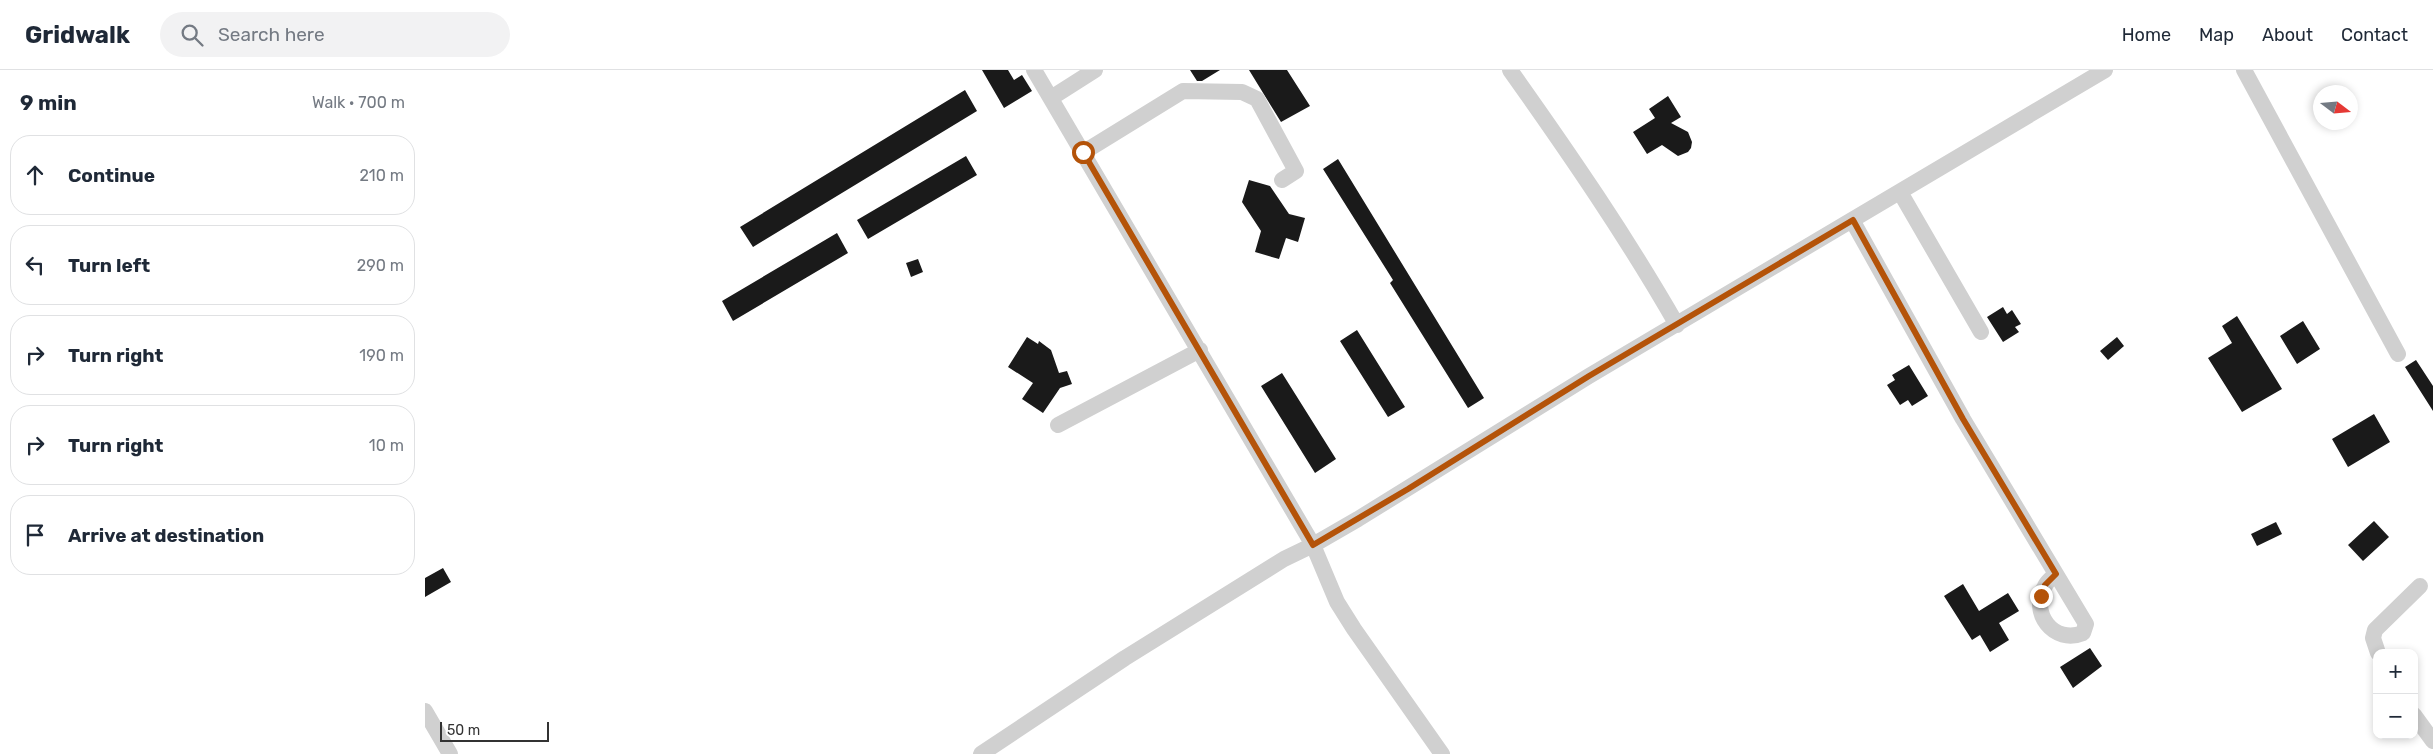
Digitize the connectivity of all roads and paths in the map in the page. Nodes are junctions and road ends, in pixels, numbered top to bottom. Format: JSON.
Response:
{"nodes":[{"id":1,"x":1035,"y":70,"type":"edge"},
{"id":2,"x":1095,"y":70,"type":"edge"},
{"id":3,"x":1509,"y":70,"type":"edge"},
{"id":4,"x":2105,"y":70,"type":"edge"},
{"id":5,"x":2244,"y":70,"type":"edge"},
{"id":6,"x":1051,"y":98,"type":"junction"},
{"id":7,"x":1083,"y":152,"type":"junction"},
{"id":8,"x":1282,"y":180,"type":"dead end"},
{"id":9,"x":1900,"y":192,"type":"junction"},
{"id":10,"x":1853,"y":220,"type":"junction"},
{"id":11,"x":1677,"y":324,"type":"junction"},
{"id":12,"x":1981,"y":332,"type":"dead end"},
{"id":13,"x":1200,"y":350,"type":"junction"},
{"id":14,"x":2398,"y":354,"type":"dead end"},
{"id":15,"x":1058,"y":426,"type":"dead end"},
{"id":16,"x":1313,"y":545,"type":"junction"},
{"id":17,"x":2056,"y":574,"type":"dead end"},
{"id":18,"x":2420,"y":586,"type":"dead end"},
{"id":19,"x":2377,"y":649,"type":"edge"},
{"id":20,"x":425,"y":711,"type":"edge"},
{"id":21,"x":2418,"y":720,"type":"edge"},
{"id":22,"x":2433,"y":741,"type":"edge"},
{"id":23,"x":449,"y":754,"type":"edge"},
{"id":24,"x":981,"y":754,"type":"edge"},
{"id":25,"x":1442,"y":754,"type":"edge"}],
"edges":[{"from":1,"to":6,"type":"street"},
{"from":2,"to":6,"type":"street"},
{"from":3,"to":11,"type":"street"},
{"from":4,"to":9,"type":"street"},
{"from":5,"to":14,"type":"street"},
{"from":6,"to":7,"type":"street"},
{"from":7,"to":8,"type":"street"},
{"from":7,"to":13,"type":"street"},
{"from":9,"to":10,"type":"street"},
{"from":9,"to":12,"type":"street"},
{"from":10,"to":11,"type":"street"},
{"from":10,"to":17,"type":"street"},
{"from":11,"to":16,"type":"street"},
{"from":13,"to":15,"type":"street"},
{"from":13,"to":16,"type":"street"},
{"from":16,"to":24,"type":"street"},
{"from":16,"to":25,"type":"street"},
{"from":18,"to":19,"type":"street"},
{"from":20,"to":23,"type":"street"},
{"from":21,"to":22,"type":"street"}]}
